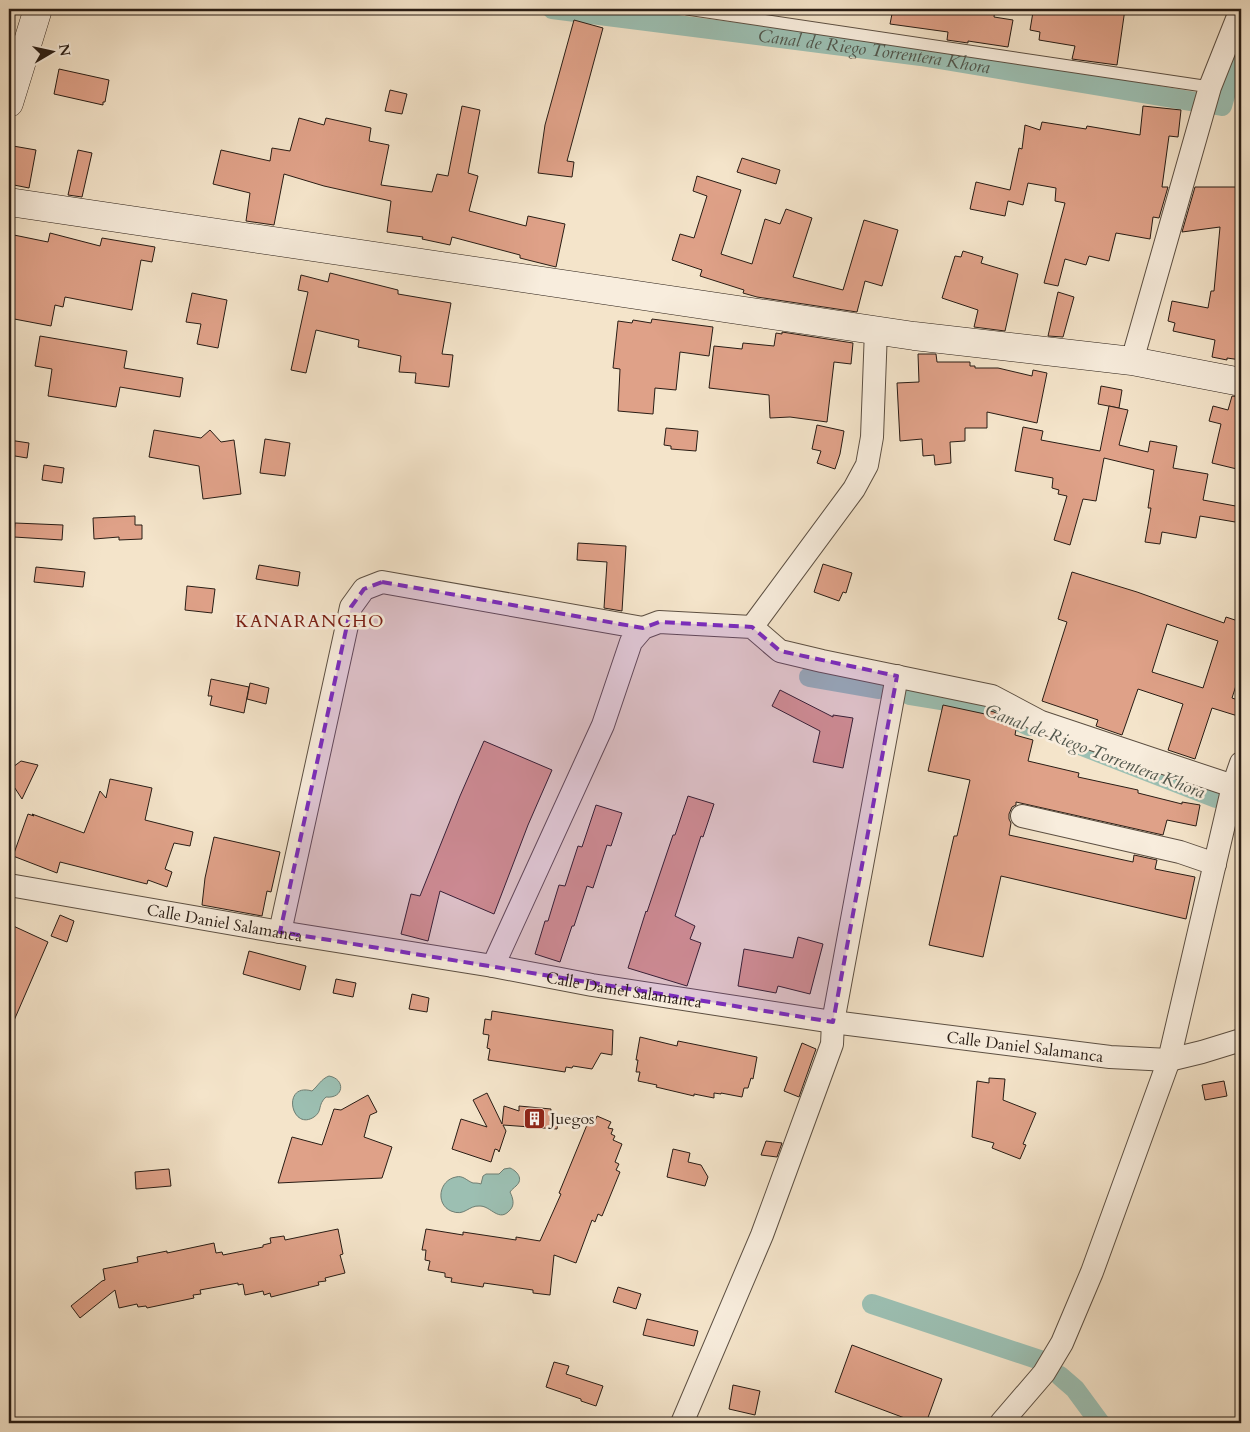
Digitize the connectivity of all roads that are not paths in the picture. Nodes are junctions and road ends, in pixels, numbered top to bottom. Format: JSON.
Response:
{"nodes":[{"id":1,"x":38,"y":9,"type":"edge"},
{"id":2,"x":687,"y":9,"type":"edge"},
{"id":3,"x":1241,"y":9,"type":"edge"},
{"id":4,"x":1210,"y":87,"type":"junction"},
{"id":5,"x":9,"y":103,"type":"edge"},
{"id":6,"x":9,"y":202,"type":"edge"},
{"id":7,"x":876,"y":330,"type":"junction"},
{"id":8,"x":1132,"y":361,"type":"junction"},
{"id":9,"x":1241,"y":382,"type":"edge"},
{"id":10,"x":752,"y":627,"type":"junction"},
{"id":11,"x":643,"y":628,"type":"junction"},
{"id":12,"x":896,"y":676,"type":"junction"},
{"id":13,"x":1241,"y":763,"type":"edge"},
{"id":14,"x":1237,"y":787,"type":"edge"},
{"id":15,"x":1022,"y":816,"type":"dead end"},
{"id":16,"x":1215,"y":864,"type":"junction"},
{"id":17,"x":9,"y":885,"type":"edge"},
{"id":18,"x":280,"y":932,"type":"junction"},
{"id":19,"x":493,"y":966,"type":"junction"},
{"id":20,"x":833,"y":1022,"type":"junction"},
{"id":21,"x":1241,"y":1040,"type":"edge"},
{"id":22,"x":1169,"y":1060,"type":"junction"},
{"id":23,"x":682,"y":1423,"type":"edge"},
{"id":24,"x":1000,"y":1423,"type":"edge"}],
"edges":[{"from":1,"to":5,"type":"main road"},
{"from":2,"to":4,"type":"lane"},
{"from":3,"to":4,"type":"street"},
{"from":4,"to":8,"type":"street"},
{"from":6,"to":7,"type":"main road"},
{"from":7,"to":8,"type":"main road"},
{"from":7,"to":10,"type":"street"},
{"from":8,"to":9,"type":"main road"},
{"from":10,"to":11,"type":"street"},
{"from":10,"to":12,"type":"street"},
{"from":11,"to":18,"type":"street"},
{"from":11,"to":19,"type":"street"},
{"from":12,"to":14,"type":"street"},
{"from":12,"to":20,"type":"street"},
{"from":13,"to":14,"type":"street"},
{"from":14,"to":16,"type":"street"},
{"from":15,"to":16,"type":"street"},
{"from":16,"to":22,"type":"street"},
{"from":17,"to":18,"type":"street","name":"Calle Daniel Salamanca"},
{"from":18,"to":19,"type":"street","name":"Calle Daniel Salamanca"},
{"from":19,"to":20,"type":"street","name":"Calle Daniel Salamanca"},
{"from":20,"to":22,"type":"street","name":"Calle Daniel Salamanca"},
{"from":20,"to":23,"type":"street"},
{"from":21,"to":22,"type":"street","name":"Calle Daniel Salamanca"},
{"from":22,"to":24,"type":"street"}]}
